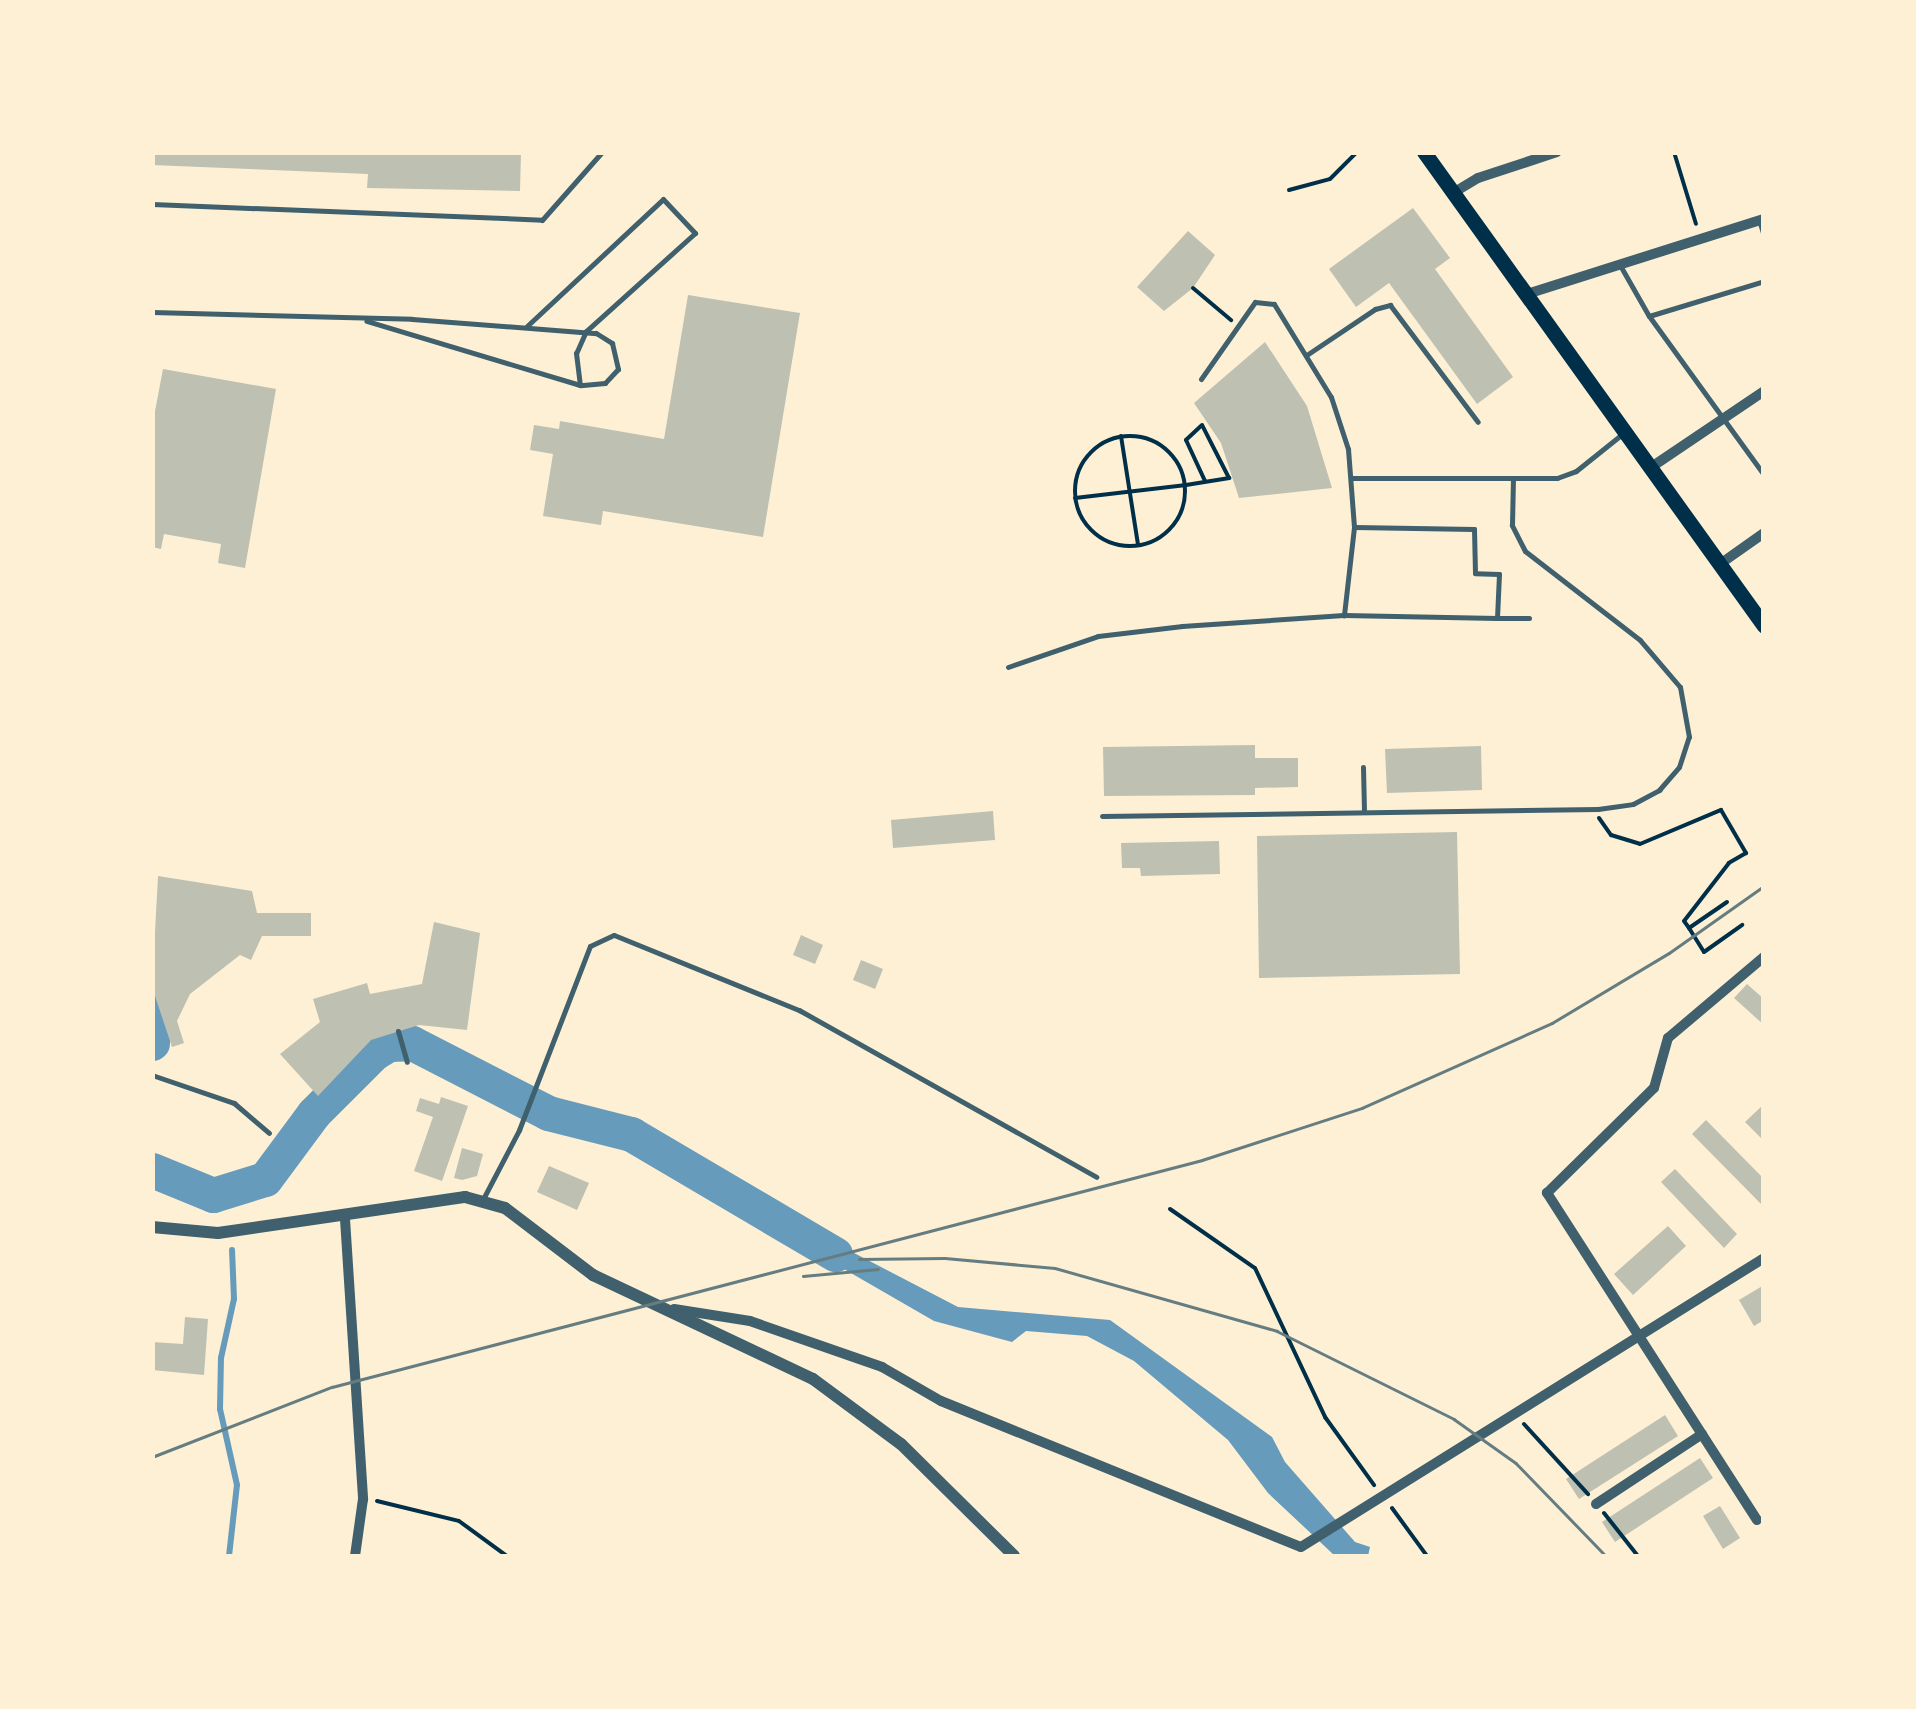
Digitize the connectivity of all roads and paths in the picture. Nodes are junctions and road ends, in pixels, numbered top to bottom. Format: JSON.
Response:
{"nodes":[{"id":1,"x":602,"y":152,"type":"edge"},
{"id":2,"x":1357,"y":152,"type":"edge"},
{"id":3,"x":1424,"y":152,"type":"edge"},
{"id":4,"x":1557,"y":152,"type":"edge"},
{"id":5,"x":1674,"y":152,"type":"edge"},
{"id":6,"x":1289,"y":190,"type":"dead end"},
{"id":7,"x":1453,"y":193,"type":"junction"},
{"id":8,"x":152,"y":204,"type":"edge"},
{"id":9,"x":1761,"y":220,"type":"edge"},
{"id":10,"x":1764,"y":236,"type":"edge"},
{"id":11,"x":1700,"y":238,"type":"junction"},
{"id":12,"x":1618,"y":262,"type":"junction"},
{"id":13,"x":1764,"y":281,"type":"edge"},
{"id":14,"x":1193,"y":288,"type":"dead end"},
{"id":15,"x":1527,"y":294,"type":"junction"},
{"id":16,"x":152,"y":312,"type":"edge"},
{"id":17,"x":1650,"y":316,"type":"junction"},
{"id":18,"x":366,"y":321,"type":"junction"},
{"id":19,"x":527,"y":326,"type":"junction"},
{"id":20,"x":1238,"y":326,"type":"junction"},
{"id":21,"x":586,"y":332,"type":"junction"},
{"id":22,"x":1308,"y":354,"type":"junction"},
{"id":23,"x":1201,"y":379,"type":"dead end"},
{"id":24,"x":580,"y":386,"type":"junction"},
{"id":25,"x":1764,"y":391,"type":"edge"},
{"id":26,"x":1723,"y":418,"type":"junction"},
{"id":27,"x":1478,"y":422,"type":"dead end"},
{"id":28,"x":1624,"y":432,"type":"junction"},
{"id":29,"x":1122,"y":436,"type":"junction"},
{"id":30,"x":1761,"y":466,"type":"edge"},
{"id":31,"x":1650,"y":468,"type":"junction"},
{"id":32,"x":1764,"y":475,"type":"edge"},
{"id":33,"x":1353,"y":478,"type":"junction"},
{"id":34,"x":1513,"y":478,"type":"junction"},
{"id":35,"x":1205,"y":482,"type":"junction"},
{"id":36,"x":1186,"y":484,"type":"junction"},
{"id":37,"x":1130,"y":491,"type":"junction"},
{"id":38,"x":1075,"y":498,"type":"junction"},
{"id":39,"x":1354,"y":527,"type":"junction"},
{"id":40,"x":1764,"y":533,"type":"edge"},
{"id":41,"x":1138,"y":546,"type":"junction"},
{"id":42,"x":1720,"y":564,"type":"junction"},
{"id":43,"x":1344,"y":615,"type":"junction"},
{"id":44,"x":1498,"y":618,"type":"junction"},
{"id":45,"x":1529,"y":618,"type":"dead end"},
{"id":46,"x":1764,"y":626,"type":"edge"},
{"id":47,"x":1008,"y":667,"type":"dead end"},
{"id":48,"x":1363,"y":767,"type":"dead end"},
{"id":49,"x":1598,"y":808,"type":"junction"},
{"id":50,"x":1364,"y":812,"type":"junction"},
{"id":51,"x":1102,"y":816,"type":"dead end"},
{"id":52,"x":1727,"y":902,"type":"dead end"},
{"id":53,"x":1742,"y":924,"type":"dead end"},
{"id":54,"x":1689,"y":928,"type":"junction"},
{"id":55,"x":1764,"y":956,"type":"edge"},
{"id":56,"x":398,"y":1031,"type":"dead end"},
{"id":57,"x":407,"y":1062,"type":"dead end"},
{"id":58,"x":152,"y":1075,"type":"edge"},
{"id":59,"x":269,"y":1133,"type":"dead end"},
{"id":60,"x":1096,"y":1177,"type":"dead end"},
{"id":61,"x":482,"y":1202,"type":"junction"},
{"id":62,"x":1170,"y":1209,"type":"dead end"},
{"id":63,"x":345,"y":1219,"type":"junction"},
{"id":64,"x":152,"y":1228,"type":"edge"},
{"id":65,"x":1764,"y":1258,"type":"edge"},
{"id":66,"x":674,"y":1310,"type":"junction"},
{"id":67,"x":1638,"y":1335,"type":"junction"},
{"id":68,"x":1514,"y":1414,"type":"junction"},
{"id":69,"x":1702,"y":1434,"type":"junction"},
{"id":70,"x":1558,"y":1462,"type":"dead end"},
{"id":71,"x":1382,"y":1493,"type":"junction"},
{"id":72,"x":362,"y":1500,"type":"junction"},
{"id":73,"x":1596,"y":1504,"type":"dead end"},
{"id":74,"x":1757,"y":1520,"type":"dead end"},
{"id":75,"x":355,"y":1556,"type":"edge"},
{"id":76,"x":508,"y":1556,"type":"edge"},
{"id":77,"x":1014,"y":1556,"type":"edge"},
{"id":78,"x":1427,"y":1556,"type":"edge"}],
"edges":[{"from":1,"to":8,"type":"lane"},
{"from":2,"to":6,"type":"path"},
{"from":3,"to":7,"type":"highway"},
{"from":4,"to":7,"type":"street"},
{"from":5,"to":11,"type":"path"},
{"from":7,"to":15,"type":"highway"},
{"from":9,"to":10,"type":"lane"},
{"from":9,"to":11,"type":"street"},
{"from":11,"to":12,"type":"street"},
{"from":12,"to":15,"type":"street"},
{"from":12,"to":17,"type":"lane"},
{"from":13,"to":17,"type":"lane"},
{"from":14,"to":20,"type":"path"},
{"from":15,"to":28,"type":"highway"},
{"from":16,"to":18,"type":"lane"},
{"from":17,"to":26,"type":"lane"},
{"from":18,"to":19,"type":"lane"},
{"from":18,"to":24,"type":"lane"},
{"from":19,"to":21,"type":"lane"},
{"from":19,"to":21,"type":"lane"},
{"from":20,"to":22,"type":"lane"},
{"from":20,"to":23,"type":"lane"},
{"from":21,"to":24,"type":"lane"},
{"from":21,"to":24,"type":"lane"},
{"from":22,"to":27,"type":"lane"},
{"from":22,"to":33,"type":"lane"},
{"from":25,"to":26,"type":"street"},
{"from":26,"to":30,"type":"lane"},
{"from":26,"to":31,"type":"street"},
{"from":28,"to":31,"type":"highway"},
{"from":28,"to":34,"type":"lane"},
{"from":29,"to":36,"type":"path"},
{"from":29,"to":37,"type":"path"},
{"from":29,"to":38,"type":"path"},
{"from":30,"to":32,"type":"lane"},
{"from":31,"to":42,"type":"highway"},
{"from":33,"to":34,"type":"lane"},
{"from":33,"to":39,"type":"lane"},
{"from":34,"to":49,"type":"lane"},
{"from":35,"to":35,"type":"path"},
{"from":35,"to":36,"type":"path"},
{"from":36,"to":37,"type":"path"},
{"from":36,"to":41,"type":"path"},
{"from":37,"to":38,"type":"path"},
{"from":37,"to":41,"type":"path"},
{"from":38,"to":41,"type":"path"},
{"from":39,"to":43,"type":"lane"},
{"from":39,"to":44,"type":"lane"},
{"from":40,"to":42,"type":"street"},
{"from":42,"to":46,"type":"highway"},
{"from":43,"to":44,"type":"lane"},
{"from":43,"to":47,"type":"lane"},
{"from":44,"to":45,"type":"lane"},
{"from":48,"to":50,"type":"lane"},
{"from":49,"to":50,"type":"lane"},
{"from":49,"to":54,"type":"path"},
{"from":50,"to":51,"type":"lane"},
{"from":52,"to":54,"type":"path"},
{"from":53,"to":54,"type":"path"},
{"from":55,"to":67,"type":"street"},
{"from":56,"to":57,"type":"lane"},
{"from":58,"to":59,"type":"lane"},
{"from":60,"to":61,"type":"lane"},
{"from":61,"to":63,"type":"street"},
{"from":61,"to":66,"type":"street"},
{"from":62,"to":71,"type":"path"},
{"from":63,"to":64,"type":"street"},
{"from":63,"to":72,"type":"street"},
{"from":65,"to":67,"type":"street"},
{"from":66,"to":71,"type":"street"},
{"from":66,"to":77,"type":"street"},
{"from":67,"to":68,"type":"street"},
{"from":67,"to":69,"type":"street"},
{"from":68,"to":70,"type":"path"},
{"from":68,"to":71,"type":"street"},
{"from":69,"to":73,"type":"street"},
{"from":69,"to":74,"type":"street"},
{"from":71,"to":78,"type":"path"},
{"from":72,"to":75,"type":"street"},
{"from":72,"to":76,"type":"path"}]}
